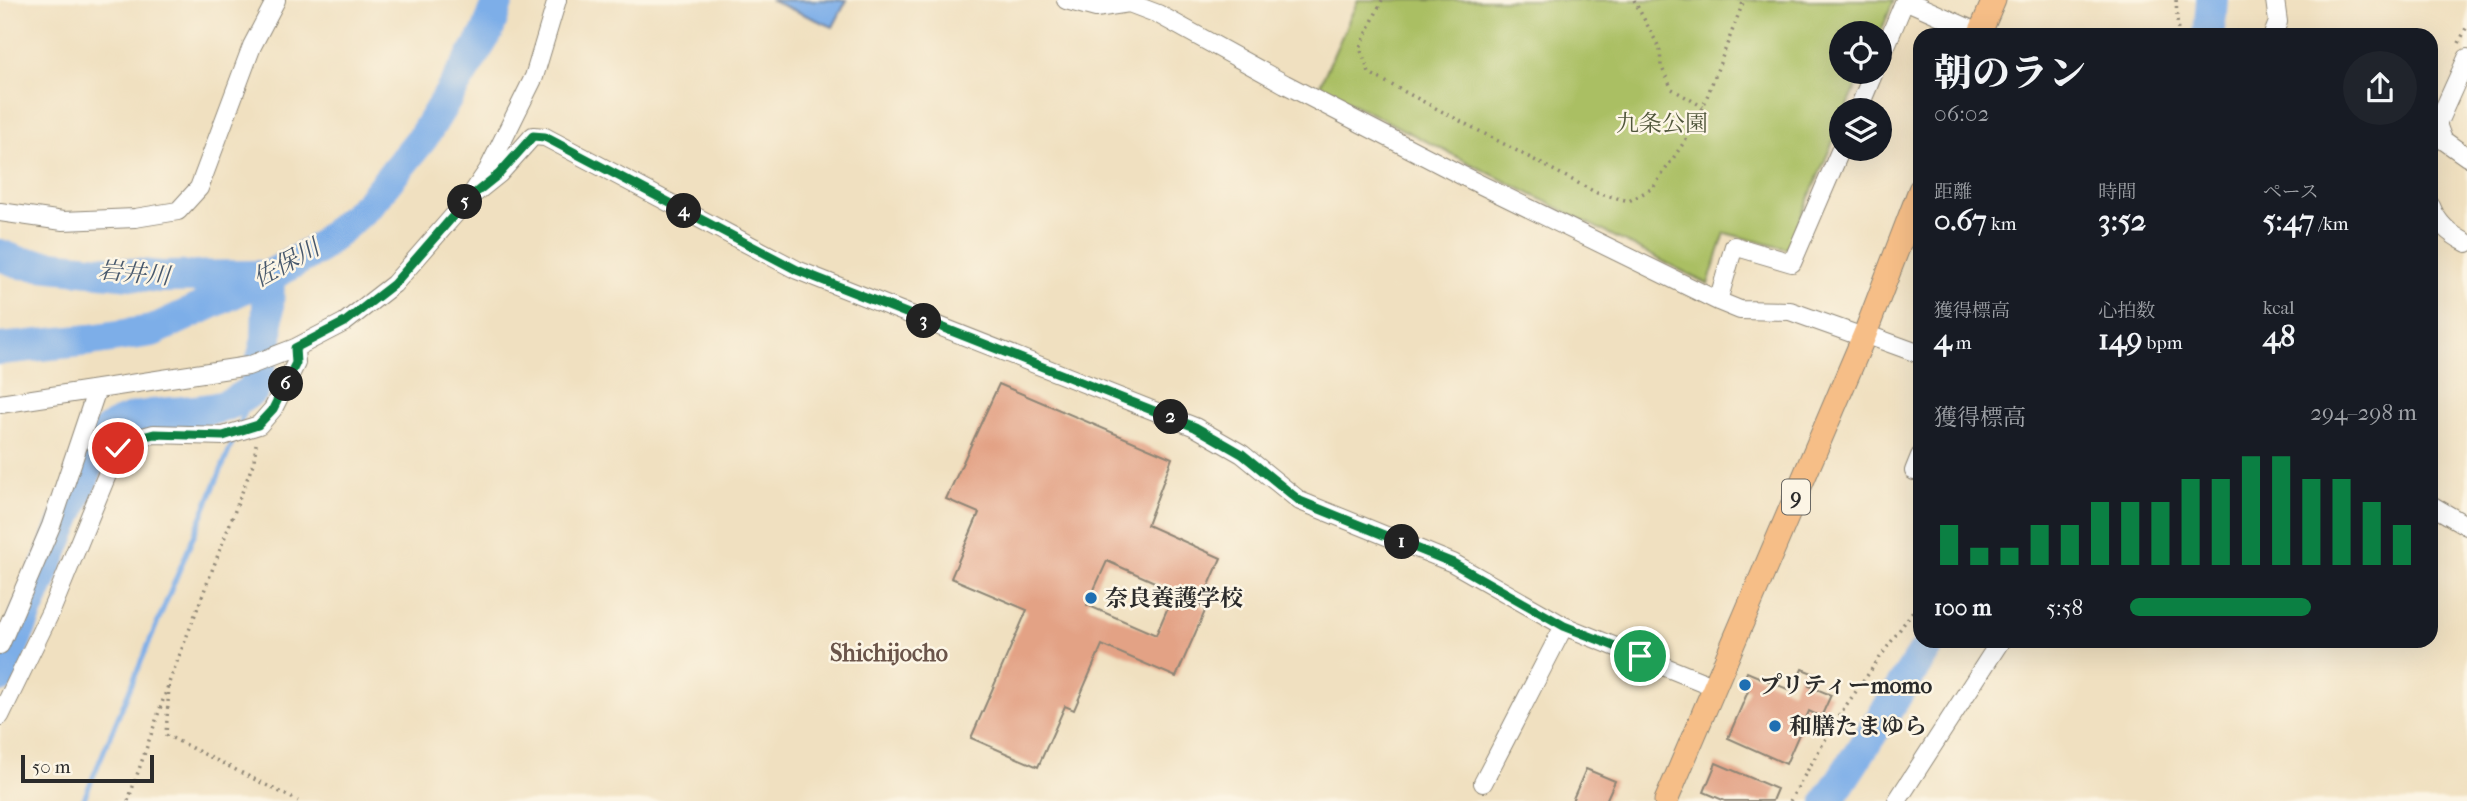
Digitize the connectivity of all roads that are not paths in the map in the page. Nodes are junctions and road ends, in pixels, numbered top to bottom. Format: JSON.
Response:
{"nodes":[{"id":1,"x":275,"y":0,"type":"edge"},
{"id":2,"x":557,"y":0,"type":"edge"},
{"id":3,"x":1066,"y":0,"type":"edge"},
{"id":4,"x":1905,"y":0,"type":"edge"},
{"id":5,"x":1994,"y":0,"type":"edge"},
{"id":6,"x":2275,"y":0,"type":"edge"},
{"id":7,"x":1966,"y":28,"type":"edge"},
{"id":8,"x":1982,"y":28,"type":"edge"},
{"id":9,"x":2276,"y":28,"type":"edge"},
{"id":10,"x":1892,"y":31,"type":"edge"},
{"id":11,"x":2467,"y":58,"type":"edge"},
{"id":12,"x":2438,"y":122,"type":"edge"},
{"id":13,"x":2438,"y":135,"type":"edge"},
{"id":14,"x":2467,"y":157,"type":"edge"},
{"id":15,"x":1836,"y":161,"type":"edge"},
{"id":16,"x":469,"y":198,"type":"junction"},
{"id":17,"x":1913,"y":208,"type":"edge"},
{"id":18,"x":0,"y":212,"type":"edge"},
{"id":19,"x":2438,"y":220,"type":"edge"},
{"id":20,"x":2467,"y":243,"type":"edge"},
{"id":21,"x":1718,"y":301,"type":"junction"},
{"id":22,"x":1864,"y":336,"type":"junction"},
{"id":23,"x":288,"y":351,"type":"junction"},
{"id":24,"x":1913,"y":352,"type":"edge"},
{"id":25,"x":97,"y":389,"type":"junction"},
{"id":26,"x":0,"y":404,"type":"edge"},
{"id":27,"x":2438,"y":509,"type":"edge"},
{"id":28,"x":2467,"y":526,"type":"edge"},
{"id":29,"x":1564,"y":626,"type":"junction"},
{"id":30,"x":0,"y":645,"type":"edge"},
{"id":31,"x":1996,"y":648,"type":"edge"},
{"id":32,"x":1715,"y":687,"type":"junction"},
{"id":33,"x":0,"y":716,"type":"edge"},
{"id":34,"x":1483,"y":783,"type":"dead end"},
{"id":35,"x":1666,"y":801,"type":"edge"},
{"id":36,"x":1896,"y":801,"type":"edge"}],
"edges":[{"from":1,"to":18,"type":"street"},
{"from":2,"to":16,"type":"street"},
{"from":3,"to":21,"type":"street"},
{"from":4,"to":7,"type":"street"},
{"from":4,"to":10,"type":"street"},
{"from":5,"to":8,"type":"main road"},
{"from":6,"to":9,"type":"street"},
{"from":11,"to":12,"type":"street"},
{"from":13,"to":14,"type":"street"},
{"from":15,"to":21,"type":"street"},
{"from":16,"to":23,"type":"street"},
{"from":16,"to":29,"type":"street"},
{"from":17,"to":22,"type":"main road","number":"9"},
{"from":19,"to":20,"type":"street"},
{"from":21,"to":22,"type":"street"},
{"from":22,"to":24,"type":"street"},
{"from":22,"to":32,"type":"main road","number":"9"},
{"from":23,"to":25,"type":"street"},
{"from":23,"to":33,"type":"street"},
{"from":25,"to":26,"type":"street"},
{"from":25,"to":30,"type":"street"},
{"from":27,"to":28,"type":"street"},
{"from":29,"to":32,"type":"street"},
{"from":29,"to":34,"type":"street"},
{"from":31,"to":36,"type":"street"},
{"from":32,"to":35,"type":"main road","number":"9"}]}
